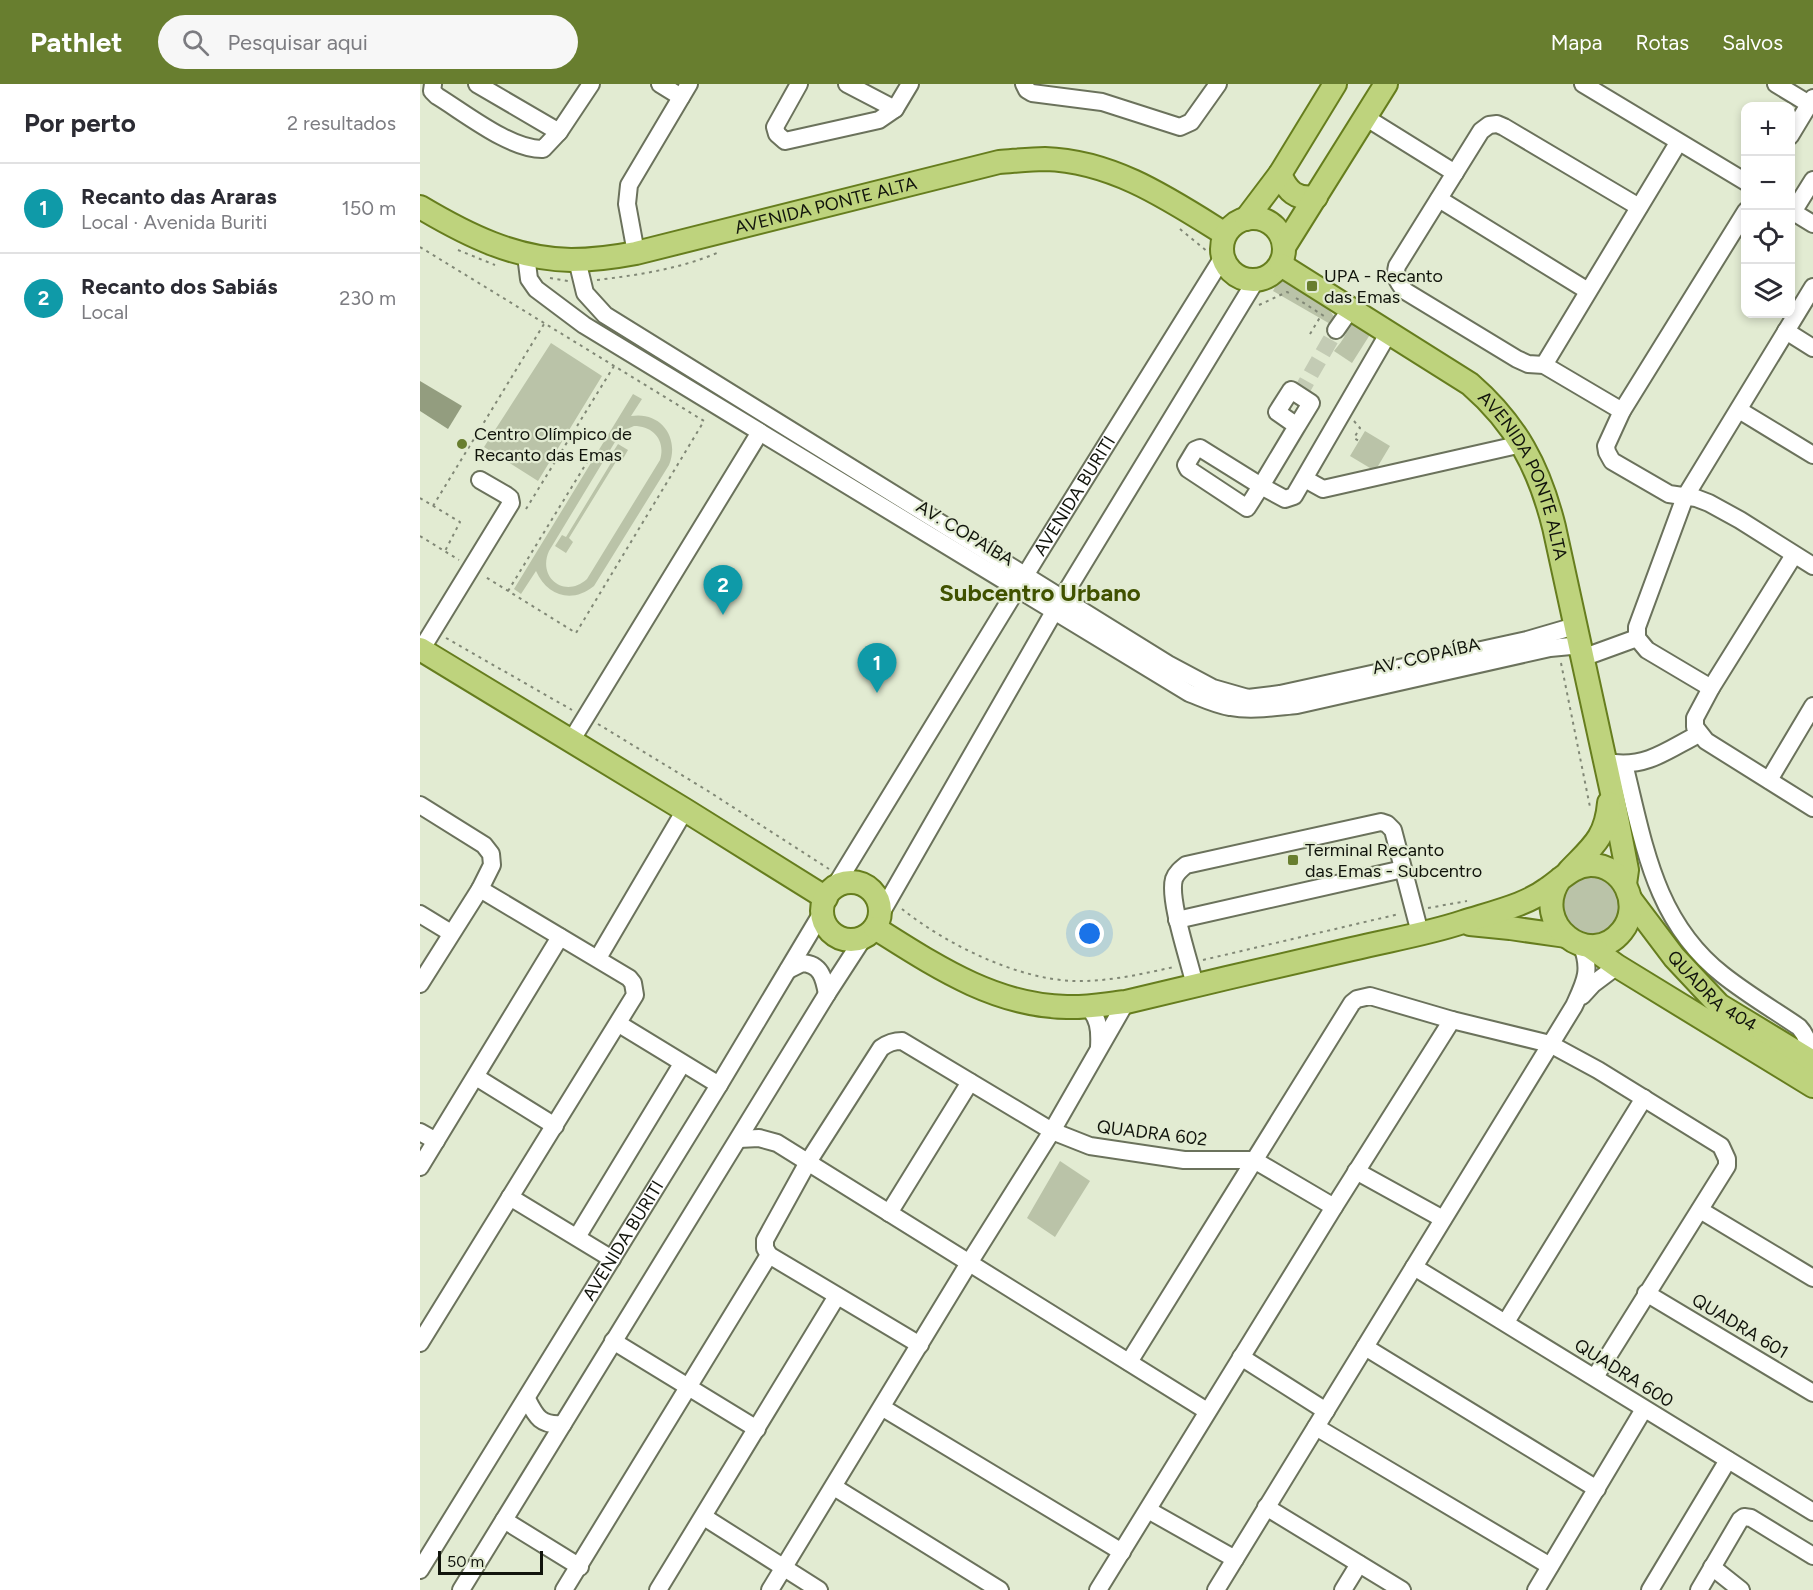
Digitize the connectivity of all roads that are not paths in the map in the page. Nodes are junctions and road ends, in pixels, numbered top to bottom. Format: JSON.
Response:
{"nodes":[{"id":1,"x":433,"y":84,"type":"edge"},
{"id":2,"x":477,"y":84,"type":"edge"},
{"id":3,"x":591,"y":84,"type":"edge"},
{"id":4,"x":660,"y":84,"type":"edge"},
{"id":5,"x":799,"y":84,"type":"edge"},
{"id":6,"x":847,"y":84,"type":"edge"},
{"id":7,"x":910,"y":84,"type":"edge"},
{"id":8,"x":1024,"y":84,"type":"edge"},
{"id":9,"x":1335,"y":84,"type":"edge"},
{"id":10,"x":1386,"y":84,"type":"edge"},
{"id":11,"x":1583,"y":84,"type":"edge"},
{"id":12,"x":1776,"y":84,"type":"edge"},
{"id":13,"x":1213,"y":86,"type":"edge"},
{"id":14,"x":685,"y":90,"type":"edge"},
{"id":15,"x":1811,"y":101,"type":"edge"},
{"id":16,"x":895,"y":109,"type":"junction"},
{"id":17,"x":1365,"y":117,"type":"junction"},
{"id":18,"x":1795,"y":129,"type":"edge"},
{"id":19,"x":559,"y":132,"type":"junction"},
{"id":20,"x":1678,"y":142,"type":"junction"},
{"id":21,"x":1455,"y":173,"type":"junction"},
{"id":22,"x":1280,"y":174,"type":"junction"},
{"id":23,"x":1741,"y":179,"type":"edge"},
{"id":24,"x":1813,"y":180,"type":"edge"},
{"id":25,"x":1316,"y":197,"type":"junction"},
{"id":26,"x":1439,"y":199,"type":"junction"},
{"id":27,"x":420,"y":207,"type":"edge"},
{"id":28,"x":1639,"y":207,"type":"junction"},
{"id":29,"x":1793,"y":210,"type":"edge"},
{"id":30,"x":1795,"y":213,"type":"edge"},
{"id":31,"x":1246,"y":219,"type":"junction"},
{"id":32,"x":1741,"y":219,"type":"edge"},
{"id":33,"x":1813,"y":224,"type":"edge"},
{"id":34,"x":1225,"y":234,"type":"junction"},
{"id":35,"x":636,"y":253,"type":"junction"},
{"id":36,"x":526,"y":255,"type":"junction"},
{"id":37,"x":1282,"y":256,"type":"junction"},
{"id":38,"x":1223,"y":257,"type":"junction"},
{"id":39,"x":577,"y":260,"type":"junction"},
{"id":40,"x":1256,"y":280,"type":"junction"},
{"id":41,"x":1813,"y":287,"type":"edge"},
{"id":42,"x":1588,"y":291,"type":"junction"},
{"id":43,"x":1350,"y":310,"type":"junction"},
{"id":44,"x":1336,"y":330,"type":"tunnel mouth"},
{"id":45,"x":1786,"y":332,"type":"junction"},
{"id":46,"x":1388,"y":333,"type":"junction"},
{"id":47,"x":1813,"y":348,"type":"edge"},
{"id":48,"x":1544,"y":365,"type":"junction"},
{"id":49,"x":1739,"y":410,"type":"junction"},
{"id":50,"x":1622,"y":411,"type":"junction"},
{"id":51,"x":1297,"y":426,"type":"dead end"},
{"id":52,"x":760,"y":432,"type":"junction"},
{"id":53,"x":1522,"y":444,"type":"junction"},
{"id":54,"x":1813,"y":455,"type":"edge"},
{"id":55,"x":1305,"y":479,"type":"junction"},
{"id":56,"x":480,"y":480,"type":"dead end"},
{"id":57,"x":1685,"y":497,"type":"junction"},
{"id":58,"x":1794,"y":555,"type":"junction"},
{"id":59,"x":1813,"y":566,"type":"edge"},
{"id":60,"x":1022,"y":581,"type":"junction"},
{"id":61,"x":1058,"y":604,"type":"junction"},
{"id":62,"x":1637,"y":638,"type":"junction"},
{"id":63,"x":1579,"y":644,"type":"junction"},
{"id":64,"x":421,"y":650,"type":"edge"},
{"id":65,"x":1711,"y":688,"type":"junction"},
{"id":66,"x":1813,"y":706,"type":"edge"},
{"id":67,"x":1699,"y":734,"type":"junction"},
{"id":68,"x":571,"y":741,"type":"junction"},
{"id":69,"x":1614,"y":763,"type":"junction"},
{"id":70,"x":1768,"y":780,"type":"junction"},
{"id":71,"x":1611,"y":793,"type":"junction"},
{"id":72,"x":420,"y":805,"type":"edge"},
{"id":73,"x":1813,"y":808,"type":"edge"},
{"id":74,"x":686,"y":810,"type":"junction"},
{"id":75,"x":1629,"y":827,"type":"junction"},
{"id":76,"x":1403,"y":869,"type":"junction"},
{"id":77,"x":1564,"y":876,"type":"junction"},
{"id":78,"x":480,"y":889,"type":"junction"},
{"id":79,"x":1628,"y":892,"type":"junction"},
{"id":80,"x":828,"y":899,"type":"junction"},
{"id":81,"x":420,"y":914,"type":"edge"},
{"id":82,"x":1178,"y":920,"type":"junction"},
{"id":83,"x":1460,"y":924,"type":"junction"},
{"id":84,"x":873,"y":927,"type":"junction"},
{"id":85,"x":451,"y":933,"type":"junction"},
{"id":86,"x":1420,"y":933,"type":"junction"},
{"id":87,"x":560,"y":938,"type":"junction"},
{"id":88,"x":1578,"y":942,"type":"junction"},
{"id":89,"x":598,"y":958,"type":"junction"},
{"id":90,"x":1617,"y":966,"type":"junction"},
{"id":91,"x":788,"y":970,"type":"junction"},
{"id":92,"x":420,"y":984,"type":"edge"},
{"id":93,"x":1195,"y":986,"type":"junction"},
{"id":94,"x":827,"y":994,"type":"junction"},
{"id":95,"x":1126,"y":1002,"type":"junction"},
{"id":96,"x":1086,"y":1005,"type":"junction"},
{"id":97,"x":1574,"y":1006,"type":"junction"},
{"id":98,"x":1452,"y":1020,"type":"junction"},
{"id":99,"x":619,"y":1024,"type":"junction"},
{"id":100,"x":1550,"y":1044,"type":"junction"},
{"id":101,"x":1099,"y":1048,"type":"junction"},
{"id":102,"x":1812,"y":1061,"type":"edge"},
{"id":103,"x":682,"y":1064,"type":"junction"},
{"id":104,"x":476,"y":1077,"type":"junction"},
{"id":105,"x":970,"y":1082,"type":"junction"},
{"id":106,"x":718,"y":1085,"type":"junction"},
{"id":107,"x":1813,"y":1086,"type":"edge"},
{"id":108,"x":1644,"y":1098,"type":"junction"},
{"id":109,"x":756,"y":1112,"type":"junction"},
{"id":110,"x":555,"y":1126,"type":"junction"},
{"id":111,"x":1052,"y":1131,"type":"junction"},
{"id":112,"x":420,"y":1132,"type":"edge"},
{"id":113,"x":739,"y":1139,"type":"junction"},
{"id":114,"x":436,"y":1141,"type":"junction"},
{"id":115,"x":777,"y":1143,"type":"junction"},
{"id":116,"x":1254,"y":1160,"type":"junction"},
{"id":117,"x":808,"y":1162,"type":"junction"},
{"id":118,"x":420,"y":1167,"type":"edge"},
{"id":119,"x":1356,"y":1172,"type":"junction"},
{"id":120,"x":510,"y":1197,"type":"junction"},
{"id":121,"x":1334,"y":1207,"type":"junction"},
{"id":122,"x":1700,"y":1210,"type":"junction"},
{"id":123,"x":889,"y":1213,"type":"junction"},
{"id":124,"x":1443,"y":1219,"type":"junction"},
{"id":125,"x":577,"y":1237,"type":"junction"},
{"id":126,"x":769,"y":1255,"type":"junction"},
{"id":127,"x":612,"y":1258,"type":"junction"},
{"id":128,"x":969,"y":1263,"type":"junction"},
{"id":129,"x":1414,"y":1266,"type":"junction"},
{"id":130,"x":1813,"y":1278,"type":"edge"},
{"id":131,"x":1646,"y":1293,"type":"junction"},
{"id":132,"x":837,"y":1296,"type":"junction"},
{"id":133,"x":1506,"y":1322,"type":"junction"},
{"id":134,"x":613,"y":1341,"type":"junction"},
{"id":135,"x":420,"y":1343,"type":"edge"},
{"id":136,"x":920,"y":1345,"type":"junction"},
{"id":137,"x":1365,"y":1347,"type":"junction"},
{"id":138,"x":1241,"y":1358,"type":"junction"},
{"id":139,"x":1129,"y":1362,"type":"junction"},
{"id":140,"x":1595,"y":1377,"type":"junction"},
{"id":141,"x":689,"y":1388,"type":"junction"},
{"id":142,"x":1813,"y":1393,"type":"edge"},
{"id":143,"x":526,"y":1399,"type":"junction"},
{"id":144,"x":883,"y":1408,"type":"junction"},
{"id":145,"x":1644,"y":1409,"type":"junction"},
{"id":146,"x":1207,"y":1411,"type":"junction"},
{"id":147,"x":1326,"y":1411,"type":"junction"},
{"id":148,"x":563,"y":1424,"type":"junction"},
{"id":149,"x":1316,"y":1427,"type":"junction"},
{"id":150,"x":757,"y":1429,"type":"junction"},
{"id":151,"x":1728,"y":1460,"type":"junction"},
{"id":152,"x":834,"y":1487,"type":"junction"},
{"id":153,"x":1597,"y":1489,"type":"junction"},
{"id":154,"x":1266,"y":1507,"type":"junction"},
{"id":155,"x":1148,"y":1510,"type":"junction"},
{"id":156,"x":1813,"y":1512,"type":"edge"},
{"id":157,"x":704,"y":1517,"type":"junction"},
{"id":158,"x":504,"y":1520,"type":"junction"},
{"id":159,"x":1122,"y":1552,"type":"junction"},
{"id":160,"x":1813,"y":1556,"type":"edge"},
{"id":161,"x":1235,"y":1559,"type":"junction"},
{"id":162,"x":1359,"y":1564,"type":"junction"},
{"id":163,"x":1550,"y":1566,"type":"junction"},
{"id":164,"x":580,"y":1567,"type":"junction"},
{"id":165,"x":1712,"y":1568,"type":"junction"},
{"id":166,"x":783,"y":1569,"type":"junction"},
{"id":167,"x":420,"y":1570,"type":"edge"},
{"id":168,"x":461,"y":1590,"type":"edge"},
{"id":169,"x":564,"y":1590,"type":"edge"},
{"id":170,"x":658,"y":1590,"type":"edge"},
{"id":171,"x":770,"y":1590,"type":"edge"},
{"id":172,"x":819,"y":1590,"type":"edge"},
{"id":173,"x":1000,"y":1590,"type":"edge"},
{"id":174,"x":1098,"y":1590,"type":"edge"},
{"id":175,"x":1216,"y":1590,"type":"edge"},
{"id":176,"x":1343,"y":1590,"type":"edge"},
{"id":177,"x":1402,"y":1590,"type":"edge"},
{"id":178,"x":1536,"y":1590,"type":"edge"},
{"id":179,"x":1650,"y":1590,"type":"edge"},
{"id":180,"x":1699,"y":1590,"type":"edge"},
{"id":181,"x":1741,"y":1590,"type":"edge"}],
"edges":[{"from":1,"to":19,"type":"street"},
{"from":2,"to":19,"type":"street"},
{"from":3,"to":19,"type":"street"},
{"from":4,"to":14,"type":"street"},
{"from":5,"to":16,"type":"street"},
{"from":6,"to":16,"type":"street"},
{"from":7,"to":16,"type":"street"},
{"from":8,"to":13,"type":"street"},
{"from":9,"to":22,"type":"main road"},
{"from":10,"to":17,"type":"main road"},
{"from":11,"to":20,"type":"street"},
{"from":12,"to":15,"type":"street"},
{"from":14,"to":35,"type":"street"},
{"from":15,"to":18,"type":"street"},
{"from":17,"to":21,"type":"street"},
{"from":17,"to":25,"type":"main road"},
{"from":20,"to":23,"type":"street"},
{"from":20,"to":28,"type":"street"},
{"from":21,"to":26,"type":"street"},
{"from":21,"to":28,"type":"street"},
{"from":22,"to":25,"type":"main road"},
{"from":22,"to":31,"type":"main road"},
{"from":24,"to":29,"type":"street"},
{"from":25,"to":37,"type":"main road"},
{"from":26,"to":42,"type":"street"},
{"from":26,"to":48,"type":"street"},
{"from":27,"to":36,"type":"main road","name":"AVENIDA PONTE ALTA"},
{"from":28,"to":42,"type":"street"},
{"from":30,"to":33,"type":"street"},
{"from":31,"to":34,"type":"main road"},
{"from":31,"to":37,"type":"main road"},
{"from":32,"to":50,"type":"street"},
{"from":34,"to":35,"type":"main road","name":"AVENIDA PONTE ALTA"},
{"from":34,"to":38,"type":"main road","name":"AVENIDA BURITI"},
{"from":35,"to":39,"type":"main road","name":"AVENIDA PONTE ALTA"},
{"from":36,"to":39,"type":"main road","name":"AVENIDA PONTE ALTA"},
{"from":36,"to":52,"type":"street","name":"AV. COPAÍBA"},
{"from":37,"to":40,"type":"main road"},
{"from":37,"to":43,"type":"main road","name":"AVENIDA PONTE ALTA"},
{"from":38,"to":40,"type":"main road"},
{"from":38,"to":60,"type":"street","name":"AVENIDA BURITI"},
{"from":39,"to":60,"type":"street","name":"AV. COPAÍBA"},
{"from":40,"to":61,"type":"street"},
{"from":41,"to":45,"type":"street"},
{"from":42,"to":48,"type":"street"},
{"from":43,"to":44,"type":"street"},
{"from":43,"to":46,"type":"main road","name":"AVENIDA PONTE ALTA"},
{"from":45,"to":47,"type":"street"},
{"from":45,"to":49,"type":"street"},
{"from":46,"to":53,"type":"main road","name":"AVENIDA PONTE ALTA"},
{"from":46,"to":55,"type":"street"},
{"from":48,"to":50,"type":"street"},
{"from":49,"to":54,"type":"street"},
{"from":49,"to":57,"type":"street"},
{"from":50,"to":57,"type":"street"},
{"from":51,"to":55,"type":"street"},
{"from":52,"to":60,"type":"street","name":"AV. COPAÍBA"},
{"from":52,"to":68,"type":"street"},
{"from":53,"to":55,"type":"street"},
{"from":53,"to":63,"type":"main road","name":"AVENIDA PONTE ALTA"},
{"from":56,"to":64,"type":"street"},
{"from":57,"to":58,"type":"street"},
{"from":57,"to":62,"type":"street"},
{"from":58,"to":59,"type":"street"},
{"from":58,"to":65,"type":"street"},
{"from":60,"to":61,"type":"street","name":"AV. COPAÍBA"},
{"from":60,"to":80,"type":"street","name":"AVENIDA BURITI"},
{"from":61,"to":63,"type":"street","name":"AV. COPAÍBA"},
{"from":61,"to":84,"type":"street"},
{"from":62,"to":63,"type":"street"},
{"from":62,"to":65,"type":"street"},
{"from":63,"to":69,"type":"main road","name":"AVENIDA PONTE ALTA"},
{"from":64,"to":68,"type":"main road"},
{"from":65,"to":67,"type":"street"},
{"from":66,"to":70,"type":"street"},
{"from":67,"to":69,"type":"street"},
{"from":67,"to":70,"type":"street"},
{"from":68,"to":74,"type":"main road"},
{"from":69,"to":71,"type":"main road","name":"AVENIDA PONTE ALTA"},
{"from":69,"to":75,"type":"street"},
{"from":70,"to":73,"type":"street"},
{"from":71,"to":75,"type":"main road","name":"AVENIDA PONTE ALTA"},
{"from":71,"to":77,"type":"main road","name":"AVENIDA PONTE ALTA"},
{"from":72,"to":78,"type":"street"},
{"from":74,"to":80,"type":"main road"},
{"from":74,"to":89,"type":"street"},
{"from":75,"to":79,"type":"main road","name":"AVENIDA PONTE ALTA"},
{"from":75,"to":102,"type":"street"},
{"from":76,"to":82,"type":"street"},
{"from":76,"to":82,"type":"street"},
{"from":76,"to":86,"type":"street"},
{"from":77,"to":79,"type":"main road"},
{"from":77,"to":83,"type":"main road"},
{"from":77,"to":88,"type":"main road"},
{"from":78,"to":85,"type":"street"},
{"from":78,"to":87,"type":"street"},
{"from":79,"to":88,"type":"main road"},
{"from":79,"to":102,"type":"main road","name":"QUADRA 404"},
{"from":80,"to":84,"type":"main road"},
{"from":80,"to":84,"type":"main road"},
{"from":80,"to":91,"type":"street","name":"AVENIDA BURITI"},
{"from":81,"to":85,"type":"street"},
{"from":82,"to":93,"type":"street"},
{"from":83,"to":86,"type":"main road"},
{"from":83,"to":88,"type":"main road"},
{"from":84,"to":94,"type":"street"},
{"from":84,"to":96,"type":"main road"},
{"from":85,"to":92,"type":"street"},
{"from":86,"to":93,"type":"main road"},
{"from":87,"to":89,"type":"street"},
{"from":87,"to":104,"type":"street"},
{"from":88,"to":90,"type":"main road"},
{"from":88,"to":97,"type":"street"},
{"from":89,"to":99,"type":"street"},
{"from":90,"to":97,"type":"street"},
{"from":90,"to":107,"type":"main road"},
{"from":91,"to":94,"type":"street"},
{"from":91,"to":106,"type":"street","name":"AVENIDA BURITI"},
{"from":93,"to":95,"type":"main road"},
{"from":94,"to":109,"type":"street"},
{"from":95,"to":96,"type":"main road"},
{"from":95,"to":101,"type":"street"},
{"from":96,"to":101,"type":"street"},
{"from":97,"to":100,"type":"street"},
{"from":98,"to":100,"type":"street"},
{"from":98,"to":116,"type":"street"},
{"from":98,"to":119,"type":"street"},
{"from":99,"to":103,"type":"street"},
{"from":99,"to":110,"type":"street"},
{"from":100,"to":108,"type":"street"},
{"from":100,"to":124,"type":"street"},
{"from":101,"to":111,"type":"street"},
{"from":103,"to":106,"type":"street"},
{"from":103,"to":125,"type":"street"},
{"from":104,"to":110,"type":"street"},
{"from":104,"to":114,"type":"street"},
{"from":105,"to":111,"type":"street","name":"QUADRA 602"},
{"from":105,"to":117,"type":"street","name":"QUADRA 602"},
{"from":105,"to":123,"type":"street"},
{"from":106,"to":127,"type":"street","name":"AVENIDA BURITI"},
{"from":108,"to":122,"type":"street"},
{"from":108,"to":133,"type":"street"},
{"from":109,"to":113,"type":"street"},
{"from":109,"to":115,"type":"street"},
{"from":110,"to":120,"type":"street"},
{"from":111,"to":116,"type":"street","name":"QUADRA 602"},
{"from":111,"to":128,"type":"street"},
{"from":112,"to":114,"type":"street"},
{"from":113,"to":115,"type":"street"},
{"from":113,"to":134,"type":"street"},
{"from":114,"to":118,"type":"street"},
{"from":115,"to":117,"type":"street"},
{"from":116,"to":121,"type":"street"},
{"from":116,"to":139,"type":"street"},
{"from":117,"to":123,"type":"street"},
{"from":117,"to":126,"type":"street","name":"QUADRA 602"},
{"from":119,"to":121,"type":"street"},
{"from":119,"to":124,"type":"street"},
{"from":120,"to":125,"type":"street"},
{"from":120,"to":135,"type":"street"},
{"from":121,"to":138,"type":"street"},
{"from":122,"to":130,"type":"street"},
{"from":122,"to":131,"type":"street"},
{"from":123,"to":128,"type":"street"},
{"from":124,"to":129,"type":"street"},
{"from":125,"to":127,"type":"street"},
{"from":126,"to":132,"type":"street"},
{"from":126,"to":141,"type":"street"},
{"from":127,"to":143,"type":"street","name":"AVENIDA BURITI"},
{"from":128,"to":136,"type":"street"},
{"from":128,"to":139,"type":"street"},
{"from":129,"to":133,"type":"street","name":"QUADRA 600"},
{"from":129,"to":137,"type":"street"},
{"from":131,"to":140,"type":"street"},
{"from":131,"to":142,"type":"street","name":"QUADRA 601"},
{"from":132,"to":136,"type":"street"},
{"from":132,"to":150,"type":"street"},
{"from":133,"to":140,"type":"street","name":"QUADRA 600"},
{"from":134,"to":141,"type":"street"},
{"from":134,"to":148,"type":"street"},
{"from":136,"to":144,"type":"street"},
{"from":137,"to":147,"type":"street"},
{"from":137,"to":153,"type":"street"},
{"from":138,"to":146,"type":"street"},
{"from":138,"to":147,"type":"street"},
{"from":139,"to":146,"type":"street"},
{"from":140,"to":145,"type":"street","name":"QUADRA 600"},
{"from":141,"to":150,"type":"street"},
{"from":141,"to":164,"type":"street"},
{"from":143,"to":148,"type":"street"},
{"from":143,"to":167,"type":"street","name":"AVENIDA BURITI"},
{"from":144,"to":152,"type":"street"},
{"from":144,"to":159,"type":"street"},
{"from":145,"to":151,"type":"street","name":"QUADRA 600"},
{"from":145,"to":153,"type":"street"},
{"from":146,"to":155,"type":"street"},
{"from":147,"to":149,"type":"street"},
{"from":148,"to":158,"type":"street"},
{"from":149,"to":154,"type":"street"},
{"from":149,"to":163,"type":"street"},
{"from":150,"to":157,"type":"street"},
{"from":151,"to":156,"type":"street","name":"QUADRA 600"},
{"from":151,"to":179,"type":"street"},
{"from":152,"to":166,"type":"street"},
{"from":152,"to":173,"type":"street"},
{"from":153,"to":163,"type":"street"},
{"from":154,"to":161,"type":"street"},
{"from":154,"to":162,"type":"street"},
{"from":155,"to":159,"type":"street"},
{"from":155,"to":161,"type":"street"},
{"from":157,"to":166,"type":"street"},
{"from":157,"to":170,"type":"street"},
{"from":158,"to":164,"type":"street"},
{"from":158,"to":168,"type":"street"},
{"from":159,"to":174,"type":"street"},
{"from":160,"to":165,"type":"street"},
{"from":161,"to":175,"type":"street"},
{"from":162,"to":176,"type":"street"},
{"from":162,"to":177,"type":"street"},
{"from":163,"to":178,"type":"street"},
{"from":164,"to":169,"type":"street"},
{"from":165,"to":180,"type":"street"},
{"from":165,"to":181,"type":"street"},
{"from":166,"to":171,"type":"street"},
{"from":166,"to":172,"type":"street"}]}
